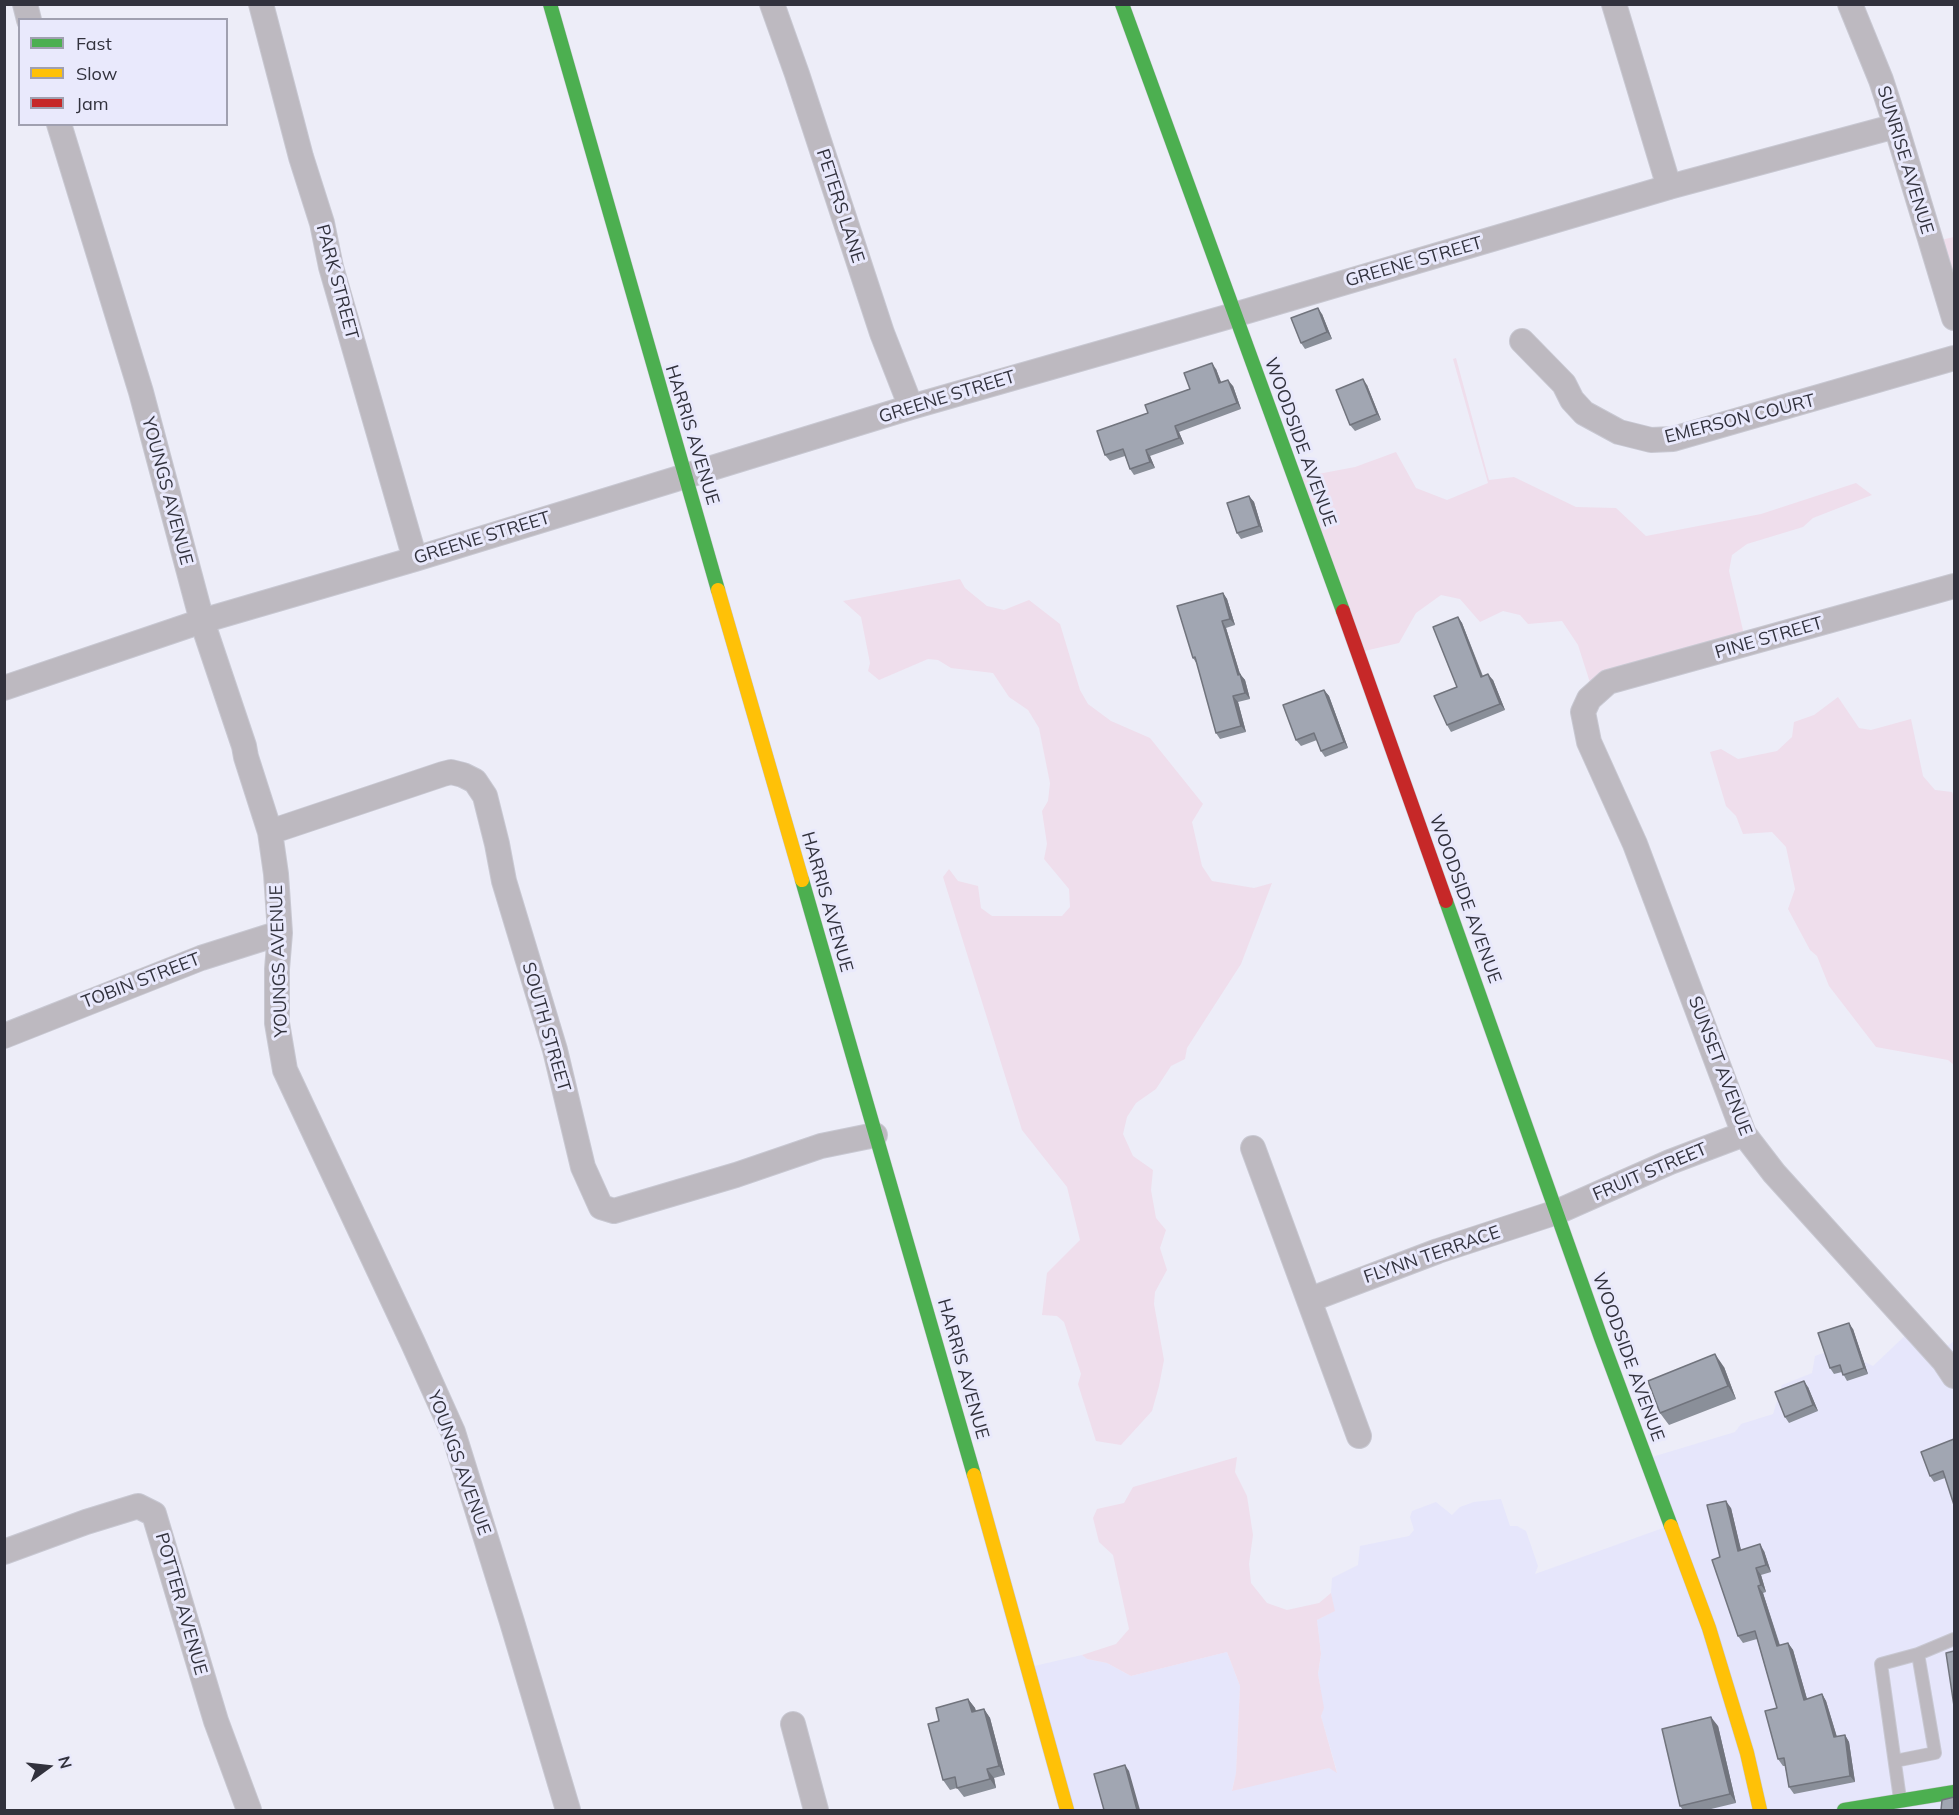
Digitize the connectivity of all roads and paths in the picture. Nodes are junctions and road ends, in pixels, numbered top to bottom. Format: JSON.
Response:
{"nodes":[{"id":1,"x":261,"y":4,"type":"edge"},
{"id":2,"x":550,"y":4,"type":"edge"},
{"id":3,"x":772,"y":4,"type":"edge"},
{"id":4,"x":1122,"y":4,"type":"edge"},
{"id":5,"x":1850,"y":4,"type":"edge"},
{"id":6,"x":1614,"y":5,"type":"edge"},
{"id":7,"x":60,"y":126,"type":"edge"},
{"id":8,"x":1896,"y":126,"type":"junction"},
{"id":9,"x":1669,"y":187,"type":"junction"},
{"id":10,"x":1234,"y":315,"type":"junction"},
{"id":11,"x":1954,"y":318,"type":"edge"},
{"id":12,"x":1522,"y":341,"type":"dead end"},
{"id":13,"x":1954,"y":358,"type":"edge"},
{"id":14,"x":911,"y":407,"type":"junction"},
{"id":15,"x":686,"y":476,"type":"junction"},
{"id":16,"x":415,"y":559,"type":"junction"},
{"id":17,"x":1954,"y":586,"type":"edge"},
{"id":18,"x":202,"y":621,"type":"junction"},
{"id":19,"x":4,"y":688,"type":"edge"},
{"id":20,"x":1588,"y":699,"type":"joint"},
{"id":21,"x":270,"y":832,"type":"junction"},
{"id":22,"x":280,"y":933,"type":"junction"},
{"id":23,"x":4,"y":1036,"type":"edge"},
{"id":24,"x":1744,"y":1134,"type":"junction"},
{"id":25,"x":875,"y":1136,"type":"junction"},
{"id":26,"x":1253,"y":1148,"type":"dead end"},
{"id":27,"x":1557,"y":1212,"type":"junction"},
{"id":28,"x":1309,"y":1299,"type":"junction"},
{"id":29,"x":1954,"y":1376,"type":"edge"},
{"id":30,"x":1359,"y":1436,"type":"dead end"},
{"id":31,"x":4,"y":1551,"type":"edge"},
{"id":32,"x":1954,"y":1639,"type":"edge"},
{"id":33,"x":1918,"y":1654,"type":"junction"},
{"id":34,"x":793,"y":1724,"type":"dead end"},
{"id":35,"x":1894,"y":1761,"type":"junction"},
{"id":36,"x":1954,"y":1792,"type":"edge"},
{"id":37,"x":1900,"y":1801,"type":"junction"},
{"id":38,"x":1875,"y":1808,"type":"edge"},
{"id":39,"x":249,"y":1810,"type":"edge"},
{"id":40,"x":568,"y":1810,"type":"edge"},
{"id":41,"x":816,"y":1810,"type":"edge"},
{"id":42,"x":1067,"y":1810,"type":"edge"},
{"id":43,"x":1760,"y":1810,"type":"edge"},
{"id":44,"x":1844,"y":1810,"type":"edge"}],
"edges":[{"from":1,"to":16,"type":"street","name":"PARK STREET"},
{"from":2,"to":15,"type":"street","name":"HARRIS AVENUE"},
{"from":3,"to":14,"type":"street","name":"PETERS LANE"},
{"from":4,"to":10,"type":"street","name":"WOODSIDE AVENUE"},
{"from":5,"to":8,"type":"street","name":"SUNRISE AVENUE"},
{"from":6,"to":9,"type":"street"},
{"from":7,"to":18,"type":"street","name":"YOUNGS AVENUE"},
{"from":8,"to":9,"type":"street","name":"GREENE STREET"},
{"from":8,"to":11,"type":"street","name":"SUNRISE AVENUE"},
{"from":9,"to":10,"type":"street","name":"GREENE STREET"},
{"from":10,"to":14,"type":"street","name":"GREENE STREET"},
{"from":10,"to":27,"type":"street","name":"WOODSIDE AVENUE"},
{"from":12,"to":13,"type":"street","name":"EMERSON COURT"},
{"from":14,"to":15,"type":"street","name":"GREENE STREET"},
{"from":15,"to":16,"type":"street","name":"GREENE STREET"},
{"from":15,"to":25,"type":"street","name":"HARRIS AVENUE"},
{"from":16,"to":18,"type":"street","name":"GREENE STREET"},
{"from":17,"to":20,"type":"street","name":"PINE STREET"},
{"from":18,"to":19,"type":"street","name":"GREENE STREET"},
{"from":18,"to":21,"type":"street","name":"YOUNGS AVENUE"},
{"from":20,"to":24,"type":"street","name":"SUNSET AVENUE"},
{"from":21,"to":22,"type":"street","name":"YOUNGS AVENUE"},
{"from":21,"to":25,"type":"street","name":"SOUTH STREET"},
{"from":22,"to":23,"type":"street","name":"TOBIN STREET"},
{"from":22,"to":40,"type":"street","name":"YOUNGS AVENUE"},
{"from":24,"to":27,"type":"street","name":"FRUIT STREET"},
{"from":24,"to":29,"type":"street","name":"SUNSET AVENUE"},
{"from":25,"to":42,"type":"street","name":"HARRIS AVENUE"},
{"from":26,"to":28,"type":"street"},
{"from":27,"to":28,"type":"street","name":"FLYNN TERRACE"},
{"from":27,"to":43,"type":"street","name":"WOODSIDE AVENUE"},
{"from":28,"to":30,"type":"street"},
{"from":31,"to":39,"type":"street","name":"POTTER AVENUE"},
{"from":32,"to":33,"type":"lane"},
{"from":33,"to":35,"type":"lane"},
{"from":33,"to":35,"type":"lane"},
{"from":34,"to":41,"type":"street"},
{"from":35,"to":37,"type":"lane"},
{"from":36,"to":37,"type":"street"},
{"from":37,"to":38,"type":"street"},
{"from":38,"to":44,"type":"street"}]}
